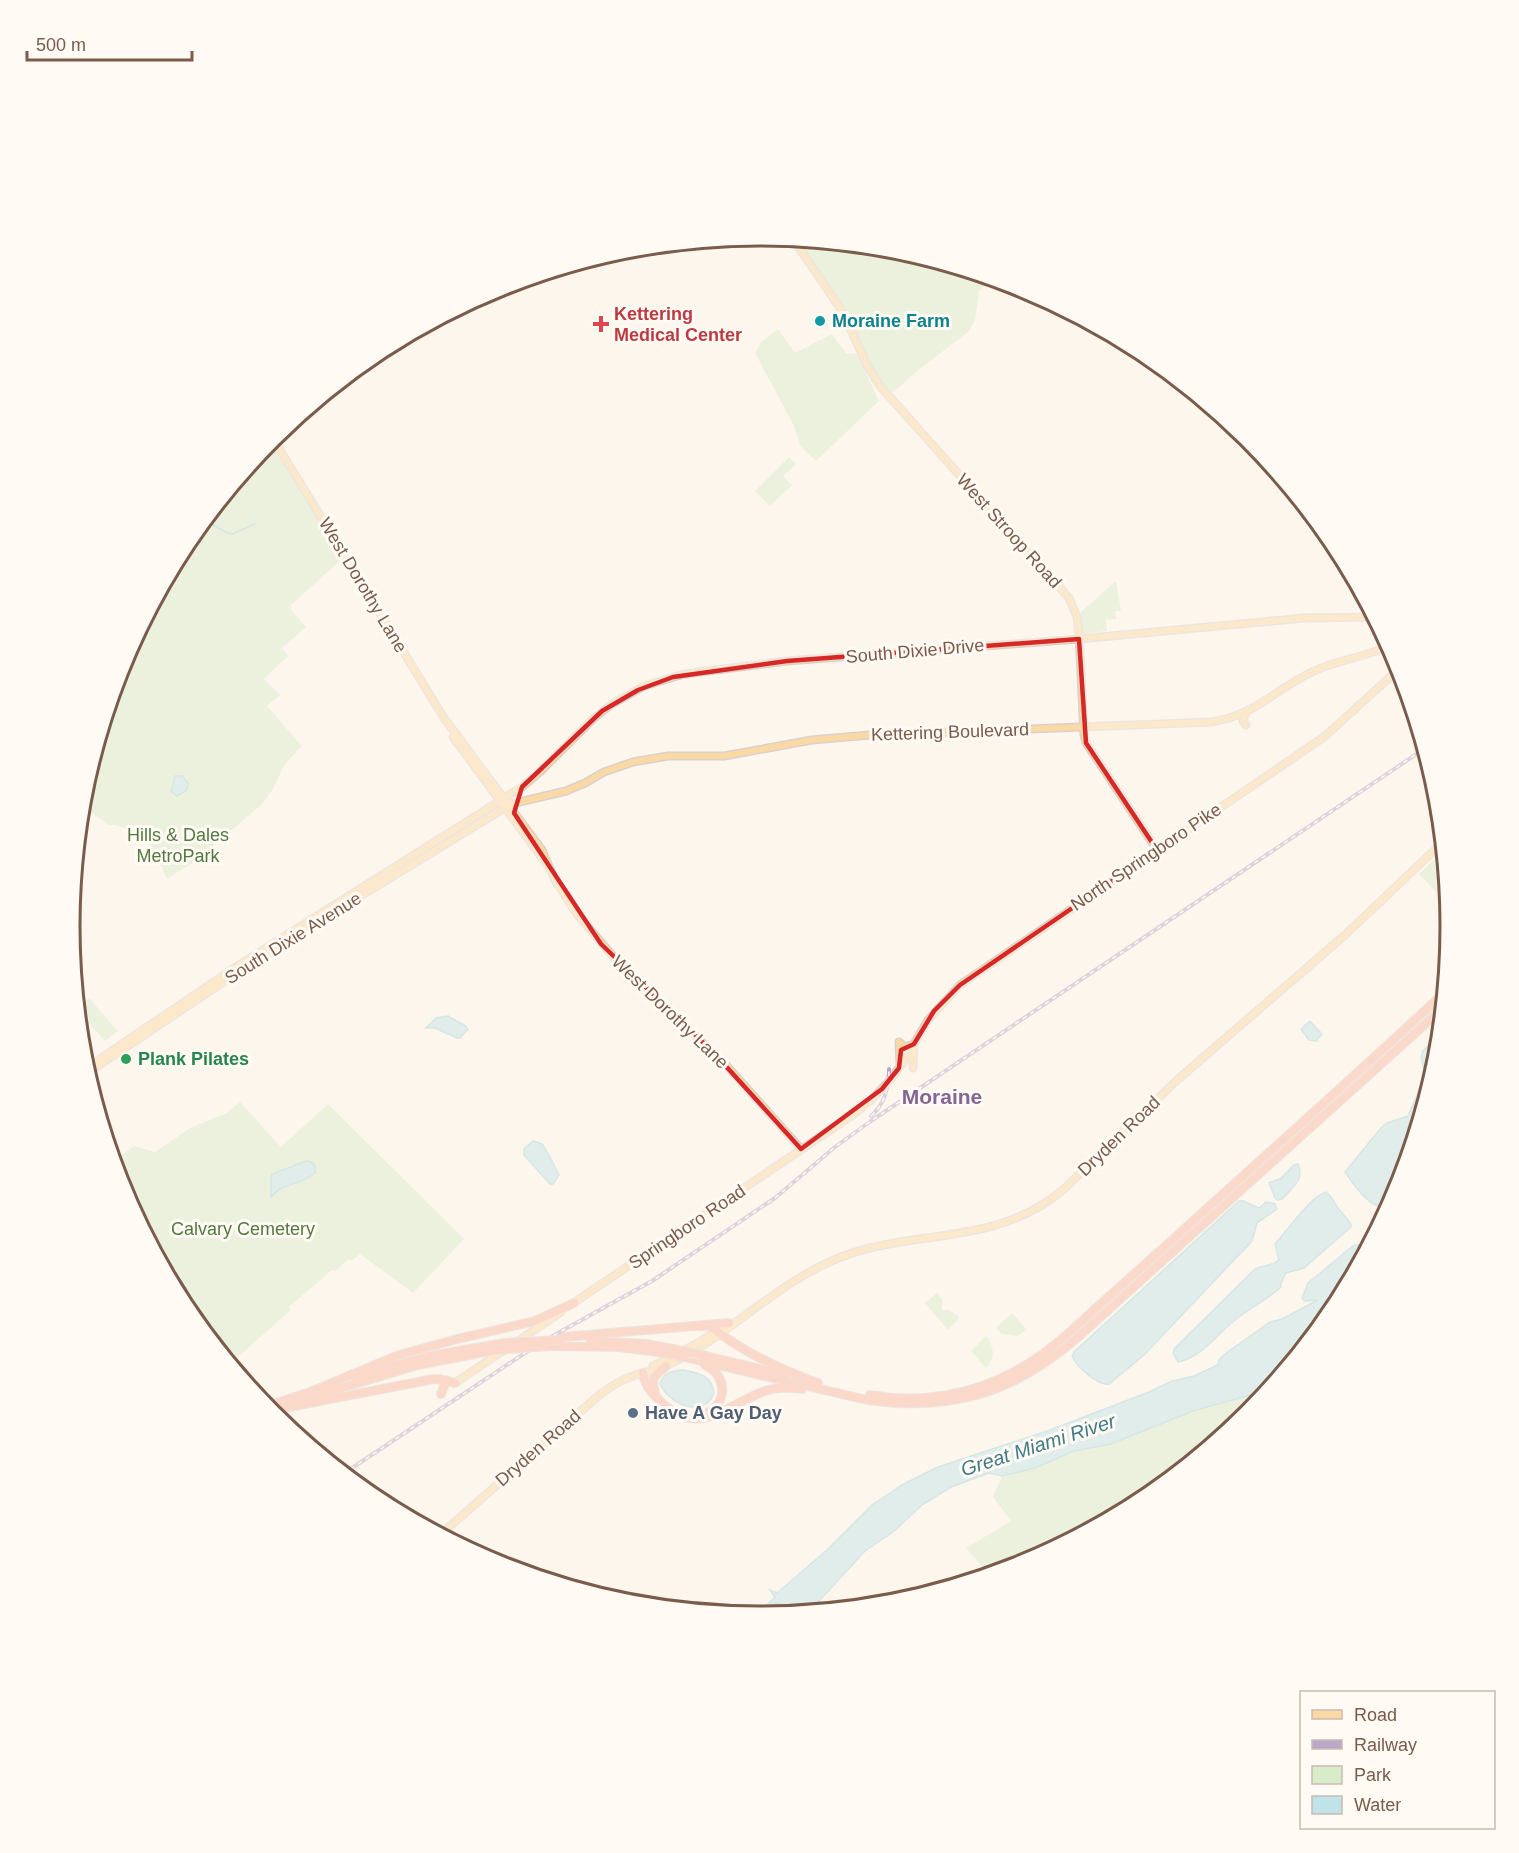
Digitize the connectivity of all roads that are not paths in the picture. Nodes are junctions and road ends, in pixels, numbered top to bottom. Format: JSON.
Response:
{"nodes":[{"id":1,"x":799,"y":248,"type":"edge"},
{"id":2,"x":278,"y":447,"type":"edge"},
{"id":3,"x":1364,"y":617,"type":"edge"},
{"id":4,"x":1079,"y":639,"type":"junction"},
{"id":5,"x":1380,"y":649,"type":"edge"},
{"id":6,"x":1392,"y":678,"type":"edge"},
{"id":7,"x":1246,"y":713,"type":"junction"},
{"id":8,"x":1246,"y":725,"type":"dead end"},
{"id":9,"x":1083,"y":727,"type":"junction"},
{"id":10,"x":522,"y":787,"type":"junction"},
{"id":11,"x":501,"y":798,"type":"junction"},
{"id":12,"x":528,"y":799,"type":"junction"},
{"id":13,"x":519,"y":801,"type":"junction"},
{"id":14,"x":506,"y":807,"type":"junction"},
{"id":15,"x":495,"y":813,"type":"junction"},
{"id":16,"x":512,"y":814,"type":"junction"},
{"id":17,"x":472,"y":819,"type":"junction"},
{"id":18,"x":450,"y":832,"type":"junction"},
{"id":19,"x":455,"y":837,"type":"junction"},
{"id":20,"x":441,"y":846,"type":"junction"},
{"id":21,"x":1157,"y":850,"type":"junction"},
{"id":22,"x":1435,"y":850,"type":"edge"},
{"id":23,"x":419,"y":852,"type":"junction"},
{"id":24,"x":430,"y":852,"type":"junction"},
{"id":25,"x":409,"y":865,"type":"junction"},
{"id":26,"x":1435,"y":1000,"type":"edge"},
{"id":27,"x":1434,"y":1016,"type":"edge"},
{"id":28,"x":914,"y":1044,"type":"junction"},
{"id":29,"x":907,"y":1057,"type":"joint"},
{"id":30,"x":94,"y":1063,"type":"edge"},
{"id":31,"x":95,"y":1068,"type":"edge"},
{"id":32,"x":899,"y":1068,"type":"junction"},
{"id":33,"x":913,"y":1068,"type":"dead end"},
{"id":34,"x":801,"y":1149,"type":"junction"},
{"id":35,"x":574,"y":1304,"type":"junction"},
{"id":36,"x":731,"y":1324,"type":"junction"},
{"id":37,"x":517,"y":1325,"type":"junction"},
{"id":38,"x":693,"y":1326,"type":"junction"},
{"id":39,"x":718,"y":1332,"type":"junction"},
{"id":40,"x":529,"y":1333,"type":"junction"},
{"id":41,"x":561,"y":1339,"type":"junction"},
{"id":42,"x":735,"y":1342,"type":"junction"},
{"id":43,"x":669,"y":1351,"type":"junction"},
{"id":44,"x":696,"y":1358,"type":"junction"},
{"id":45,"x":666,"y":1366,"type":"junction"},
{"id":46,"x":643,"y":1372,"type":"junction"},
{"id":47,"x":440,"y":1379,"type":"junction"},
{"id":48,"x":455,"y":1383,"type":"joint"},
{"id":49,"x":818,"y":1383,"type":"junction"},
{"id":50,"x":441,"y":1394,"type":"dead end"},
{"id":51,"x":656,"y":1394,"type":"junction"},
{"id":52,"x":303,"y":1395,"type":"junction"},
{"id":53,"x":863,"y":1399,"type":"junction"},
{"id":54,"x":276,"y":1404,"type":"edge"},
{"id":55,"x":279,"y":1407,"type":"edge"},
{"id":56,"x":280,"y":1408,"type":"edge"},
{"id":57,"x":446,"y":1529,"type":"edge"}],
"edges":[{"from":1,"to":4,"type":"main road","name":"West Stroop Road"},
{"from":2,"to":11,"type":"main road","name":"West Dorothy Lane"},
{"from":3,"to":4,"type":"main road","name":"South Dixie Drive"},
{"from":4,"to":9,"type":"main road","name":"West Stroop Road"},
{"from":4,"to":10,"type":"main road","name":"South Dixie Drive"},
{"from":5,"to":7,"type":"main road","name":"Kettering Boulevard"},
{"from":6,"to":21,"type":"main road","name":"North Springboro Pike"},
{"from":7,"to":8,"type":"main road"},
{"from":7,"to":9,"type":"main road","name":"Kettering Boulevard"},
{"from":9,"to":12,"type":"main road","name":"Kettering Boulevard"},
{"from":9,"to":21,"type":"main road","name":"West Stroop Road"},
{"from":10,"to":11,"type":"main road","name":"South Dixie Drive"},
{"from":10,"to":12,"type":"main road"},
{"from":11,"to":14,"type":"main road","name":"West Dorothy Lane"},
{"from":11,"to":17,"type":"main road","name":"South Dixie Avenue"},
{"from":12,"to":13,"type":"main road","name":"Kettering Boulevard"},
{"from":13,"to":14,"type":"main road","name":"Kettering Boulevard"},
{"from":13,"to":16,"type":"main road"},
{"from":14,"to":15,"type":"main road","name":"South Dixie Avenue"},
{"from":14,"to":16,"type":"main road","name":"West Dorothy Lane"},
{"from":15,"to":16,"type":"main road"},
{"from":15,"to":19,"type":"main road","name":"South Dixie Avenue"},
{"from":16,"to":34,"type":"main road","name":"West Dorothy Lane"},
{"from":17,"to":18,"type":"main road","name":"South Dixie Avenue"},
{"from":17,"to":19,"type":"main road"},
{"from":18,"to":20,"type":"main road"},
{"from":18,"to":23,"type":"main road","name":"South Dixie Avenue"},
{"from":19,"to":20,"type":"main road","name":"South Dixie Avenue"},
{"from":20,"to":24,"type":"main road","name":"South Dixie Avenue"},
{"from":21,"to":28,"type":"main road","name":"North Springboro Pike"},
{"from":22,"to":36,"type":"main road","name":"Dryden Road"},
{"from":23,"to":24,"type":"main road"},
{"from":23,"to":25,"type":"main road"},
{"from":23,"to":30,"type":"main road","name":"South Dixie Avenue"},
{"from":24,"to":25,"type":"main road","name":"South Dixie Avenue"},
{"from":25,"to":31,"type":"main road","name":"South Dixie Avenue"},
{"from":26,"to":49,"type":"highway"},
{"from":27,"to":53,"type":"highway"},
{"from":28,"to":29,"type":"main road","name":"North Springboro Pike"},
{"from":28,"to":32,"type":"main road"},
{"from":28,"to":33,"type":"main road"},
{"from":29,"to":32,"type":"main road","name":"Springboro Road"},
{"from":32,"to":34,"type":"main road","name":"Springboro Road","bridge":true},
{"from":34,"to":35,"type":"main road","name":"Springboro Road"},
{"from":35,"to":37,"type":"highway"},
{"from":35,"to":40,"type":"main road","name":"Springboro Road"},
{"from":36,"to":38,"type":"highway"},
{"from":36,"to":39,"type":"main road","name":"Dryden Road"},
{"from":36,"to":42,"type":"highway"},
{"from":37,"to":40,"type":"highway"},
{"from":37,"to":52,"type":"highway"},
{"from":38,"to":39,"type":"highway"},
{"from":38,"to":41,"type":"highway"},
{"from":39,"to":42,"type":"highway"},
{"from":39,"to":45,"type":"main road","name":"Dryden Road"},
{"from":39,"to":46,"type":"main road","name":"Dryden Road"},
{"from":40,"to":48,"type":"main road","name":"Springboro Road"},
{"from":41,"to":43,"type":"highway"},
{"from":41,"to":52,"type":"highway","bridge":true},
{"from":42,"to":49,"type":"highway"},
{"from":43,"to":44,"type":"highway","bridge":true},
{"from":43,"to":44,"type":"highway","bridge":true},
{"from":43,"to":55,"type":"highway","bridge":true},
{"from":44,"to":49,"type":"highway"},
{"from":44,"to":51,"type":"highway"},
{"from":44,"to":53,"type":"highway"},
{"from":45,"to":46,"type":"main road","name":"Dryden Road"},
{"from":45,"to":51,"type":"highway"},
{"from":46,"to":51,"type":"highway"},
{"from":46,"to":53,"type":"highway"},
{"from":46,"to":57,"type":"main road","name":"Dryden Road"},
{"from":47,"to":48,"type":"highway"},
{"from":47,"to":50,"type":"highway"},
{"from":47,"to":56,"type":"highway"},
{"from":52,"to":54,"type":"highway"}]}
